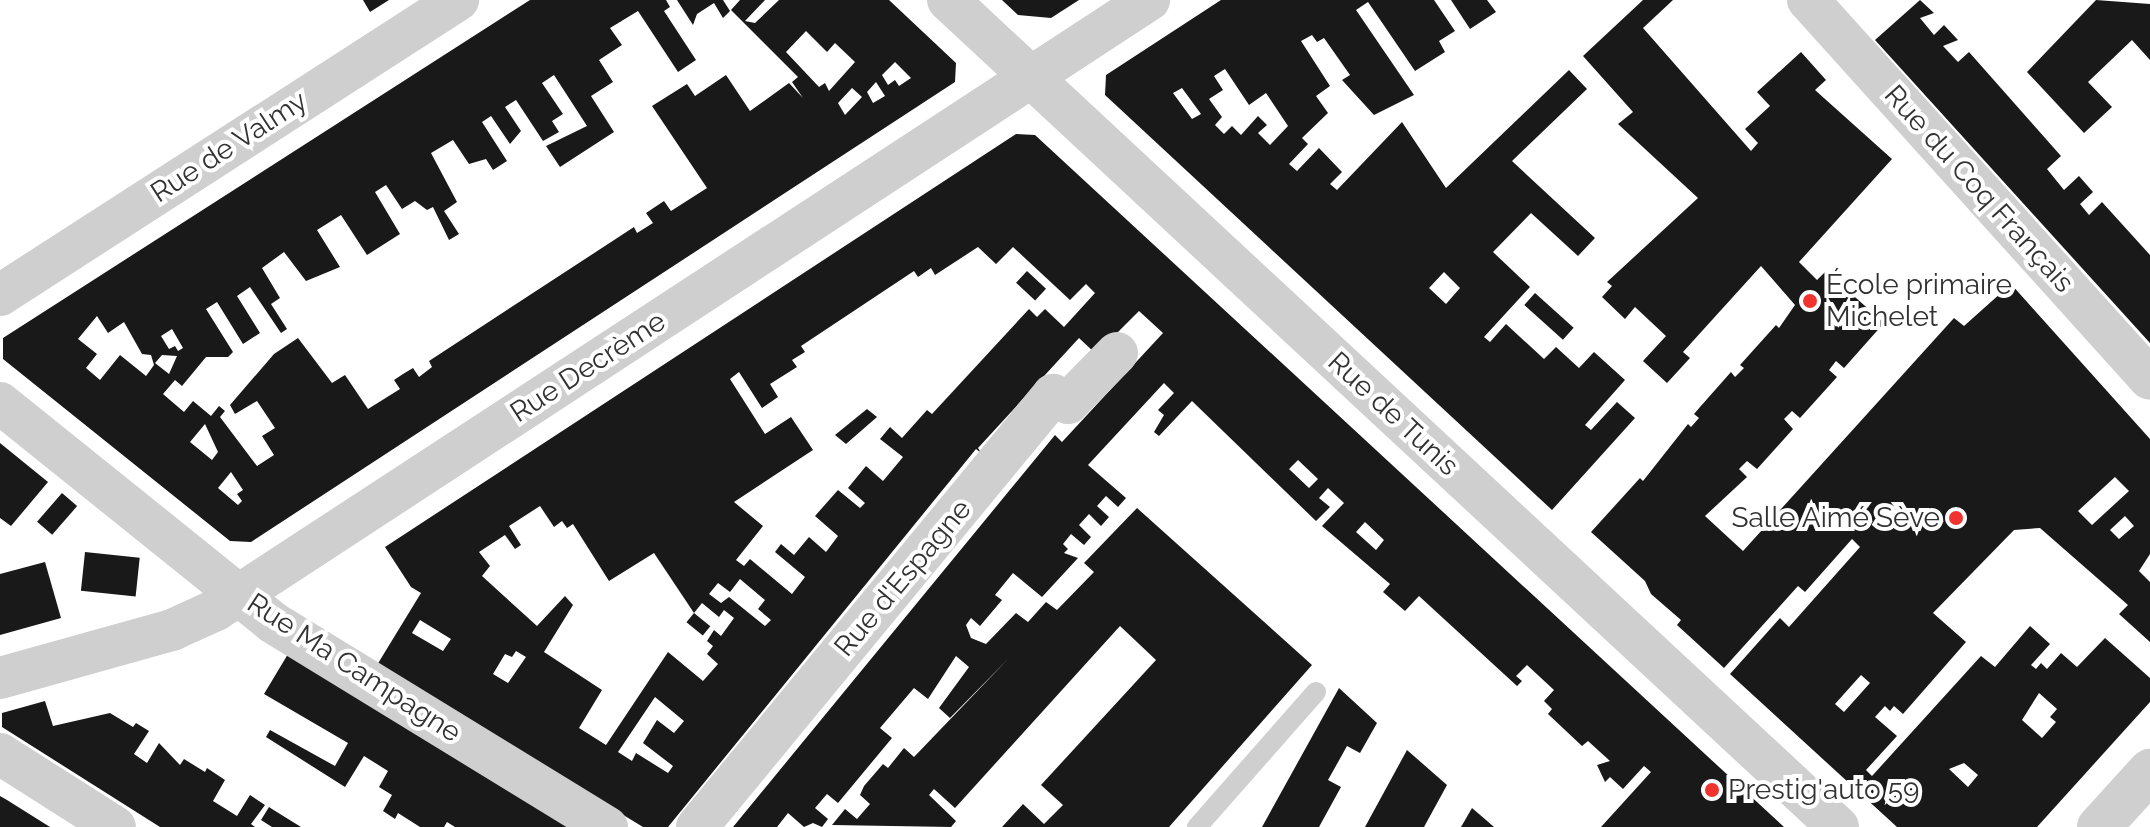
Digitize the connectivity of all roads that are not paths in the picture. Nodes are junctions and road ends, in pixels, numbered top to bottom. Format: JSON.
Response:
{"nodes":[{"id":1,"x":458,"y":0,"type":"edge"},
{"id":2,"x":948,"y":0,"type":"edge"},
{"id":3,"x":1149,"y":0,"type":"edge"},
{"id":4,"x":1808,"y":0,"type":"edge"},
{"id":5,"x":1030,"y":78,"type":"junction"},
{"id":6,"x":0,"y":295,"type":"edge"},
{"id":7,"x":1117,"y":353,"type":"dead end"},
{"id":8,"x":2150,"y":379,"type":"edge"},
{"id":9,"x":0,"y":403,"type":"edge"},
{"id":10,"x":240,"y":594,"type":"junction"},
{"id":11,"x":0,"y":678,"type":"edge"},
{"id":12,"x":1316,"y":692,"type":"dead end"},
{"id":13,"x":0,"y":754,"type":"edge"},
{"id":14,"x":2144,"y":792,"type":"edge"},
{"id":15,"x":115,"y":827,"type":"edge"},
{"id":16,"x":607,"y":827,"type":"edge"},
{"id":17,"x":697,"y":827,"type":"edge"},
{"id":18,"x":1197,"y":827,"type":"edge"},
{"id":19,"x":1838,"y":827,"type":"edge"},
{"id":20,"x":2099,"y":827,"type":"edge"}],
"edges":[{"from":1,"to":6,"type":"street","name":"Rue de Valmy"},
{"from":2,"to":5,"type":"street","name":"Rue de Tunis"},
{"from":3,"to":5,"type":"street","name":"Rue Decrème"},
{"from":4,"to":8,"type":"street","name":"Rue du Coq Français"},
{"from":5,"to":10,"type":"street","name":"Rue Decrème"},
{"from":5,"to":19,"type":"street","name":"Rue de Tunis"},
{"from":7,"to":17,"type":"street","name":"Rue d'Espagne"},
{"from":9,"to":10,"type":"street","name":"Rue Ma Campagne"},
{"from":10,"to":11,"type":"street","name":"Rue Decrème"},
{"from":10,"to":16,"type":"street","name":"Rue Ma Campagne"},
{"from":12,"to":18,"type":"lane"},
{"from":13,"to":15,"type":"street"},
{"from":14,"to":20,"type":"street"}]}
